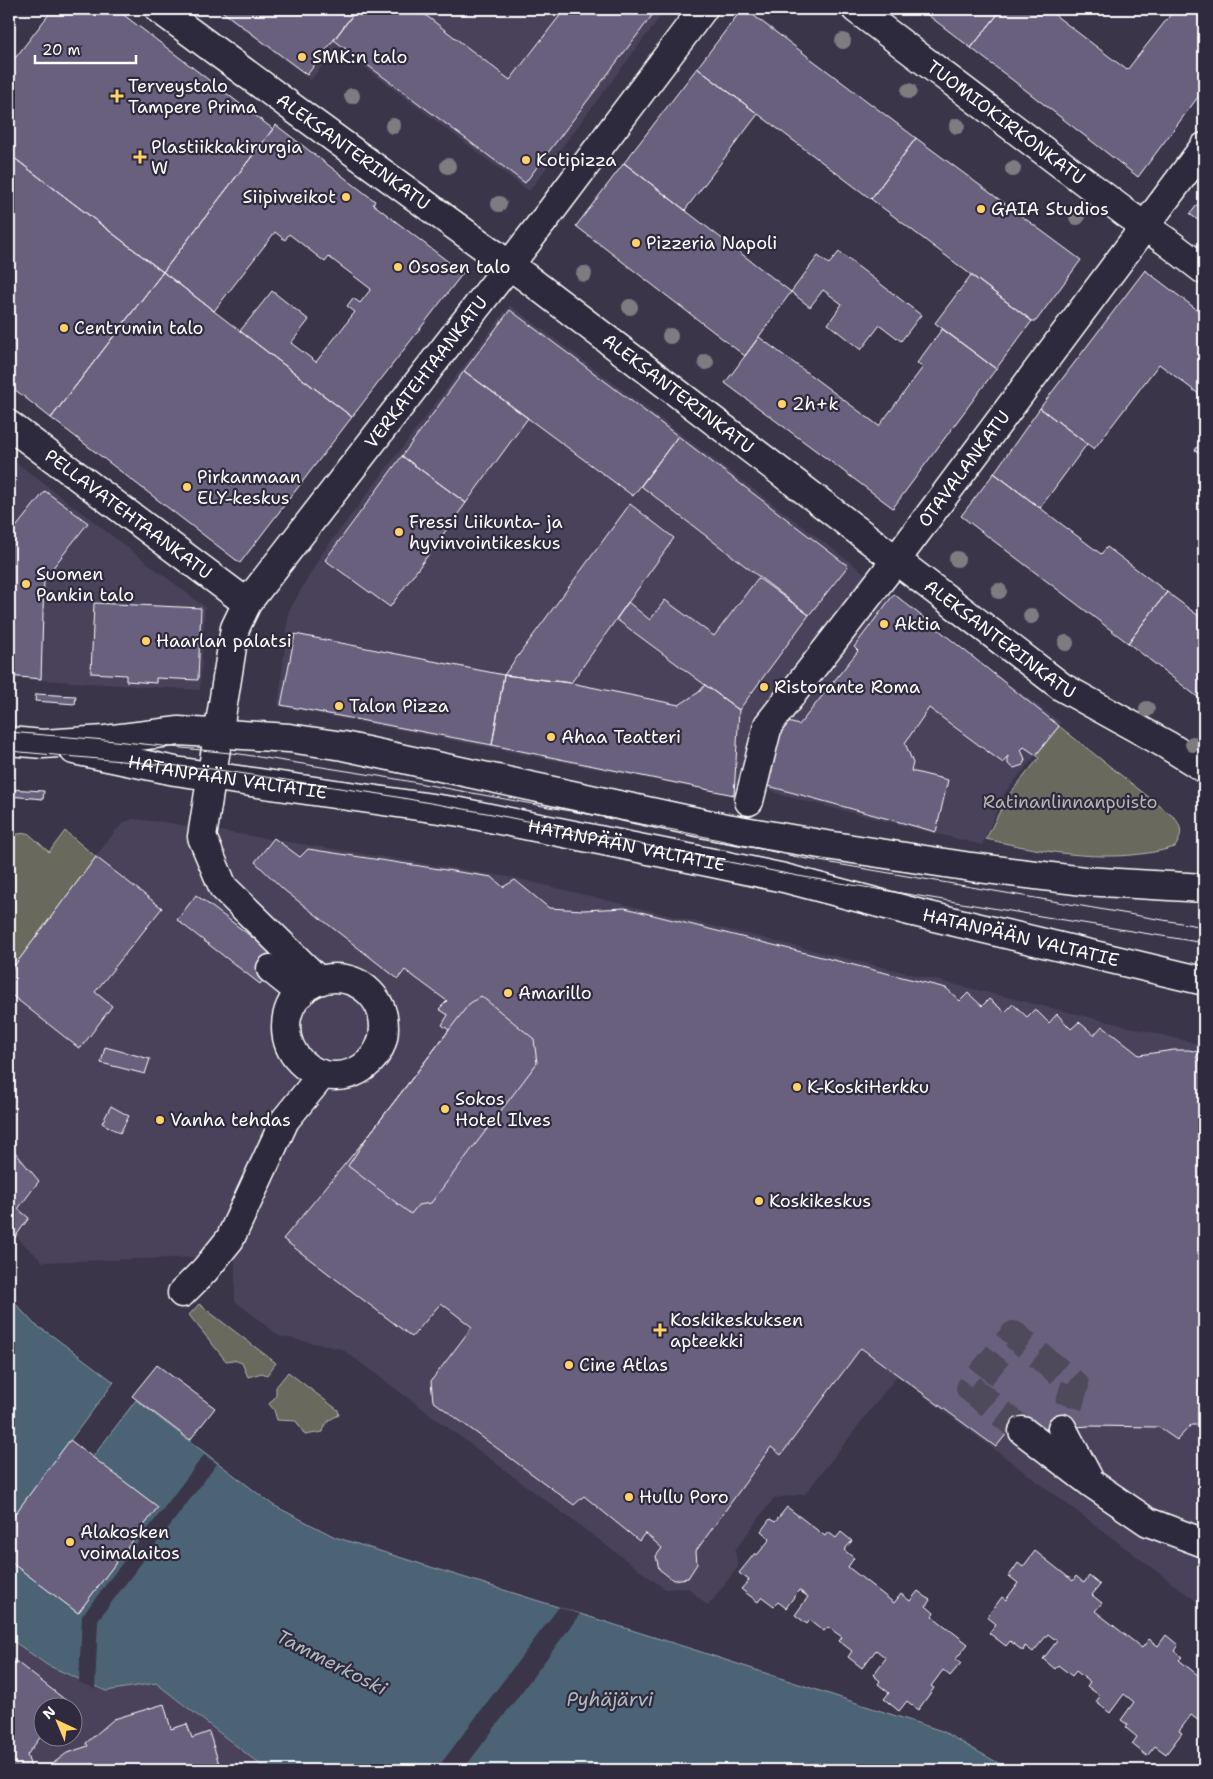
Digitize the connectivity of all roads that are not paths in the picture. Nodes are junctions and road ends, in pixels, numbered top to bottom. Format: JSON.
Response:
{"nodes":[{"id":1,"x":159,"y":9,"type":"edge"},
{"id":2,"x":703,"y":9,"type":"edge"},
{"id":3,"x":856,"y":9,"type":"edge"},
{"id":4,"x":1204,"y":147,"type":"edge"},
{"id":5,"x":1144,"y":226,"type":"junction"},
{"id":6,"x":509,"y":265,"type":"junction"},
{"id":7,"x":1204,"y":270,"type":"edge"},
{"id":8,"x":9,"y":425,"type":"edge"},
{"id":9,"x":896,"y":560,"type":"junction"},
{"id":10,"x":246,"y":603,"type":"junction"},
{"id":11,"x":218,"y":733,"type":"junction"},
{"id":12,"x":9,"y":741,"type":"edge"},
{"id":13,"x":43,"y":744,"type":"junction"},
{"id":14,"x":1204,"y":768,"type":"edge"},
{"id":15,"x":211,"y":776,"type":"junction"},
{"id":16,"x":749,"y":801,"type":"dead end"},
{"id":17,"x":1204,"y":888,"type":"edge"},
{"id":18,"x":271,"y":969,"type":"dead end"},
{"id":19,"x":1204,"y":981,"type":"edge"},
{"id":20,"x":310,"y":987,"type":"junction"},
{"id":21,"x":322,"y":1075,"type":"junction"},
{"id":22,"x":182,"y":1293,"type":"dead end"},
{"id":23,"x":1062,"y":1428,"type":"tunnel mouth"},
{"id":24,"x":1023,"y":1431,"type":"tunnel mouth"},
{"id":25,"x":1091,"y":1483,"type":"junction"},
{"id":26,"x":1204,"y":1543,"type":"edge"}],
"edges":[{"from":1,"to":6,"type":"street","name":"ALEKSANTERINKATU"},
{"from":2,"to":6,"type":"street","name":"VERKATEHTAANKATU"},
{"from":3,"to":5,"type":"street","name":"TUOMIOKIRKONKATU"},
{"from":4,"to":5,"type":"street","name":"OTAVALANKATU"},
{"from":5,"to":7,"type":"street","name":"TUOMIOKIRKONKATU"},
{"from":5,"to":9,"type":"street","name":"OTAVALANKATU"},
{"from":6,"to":9,"type":"street","name":"ALEKSANTERINKATU"},
{"from":6,"to":10,"type":"street","name":"VERKATEHTAANKATU"},
{"from":8,"to":10,"type":"street","name":"PELLAVATEHTAANKATU"},
{"from":9,"to":14,"type":"street","name":"ALEKSANTERINKATU"},
{"from":9,"to":16,"type":"street","name":"OTAVALANKATU"},
{"from":10,"to":11,"type":"street","name":"VERKATEHTAANKATU"},
{"from":11,"to":13,"type":"street","name":"HATANPÄÄN VALTATIE"},
{"from":11,"to":15,"type":"street","name":"VERKATEHTAANKATU"},
{"from":11,"to":17,"type":"street","name":"HATANPÄÄN VALTATIE"},
{"from":12,"to":13,"type":"street","name":"HATANPÄÄN VALTATIE"},
{"from":13,"to":15,"type":"street","name":"HATANPÄÄN VALTATIE"},
{"from":15,"to":19,"type":"street","name":"HATANPÄÄN VALTATIE"},
{"from":15,"to":20,"type":"street","name":"VERKATEHTAANKATU"},
{"from":18,"to":20,"type":"street"},
{"from":20,"to":21,"type":"street"},
{"from":20,"to":21,"type":"street"},
{"from":21,"to":22,"type":"street"},
{"from":23,"to":25,"type":"street"},
{"from":24,"to":25,"type":"street"},
{"from":25,"to":26,"type":"street"}]}
